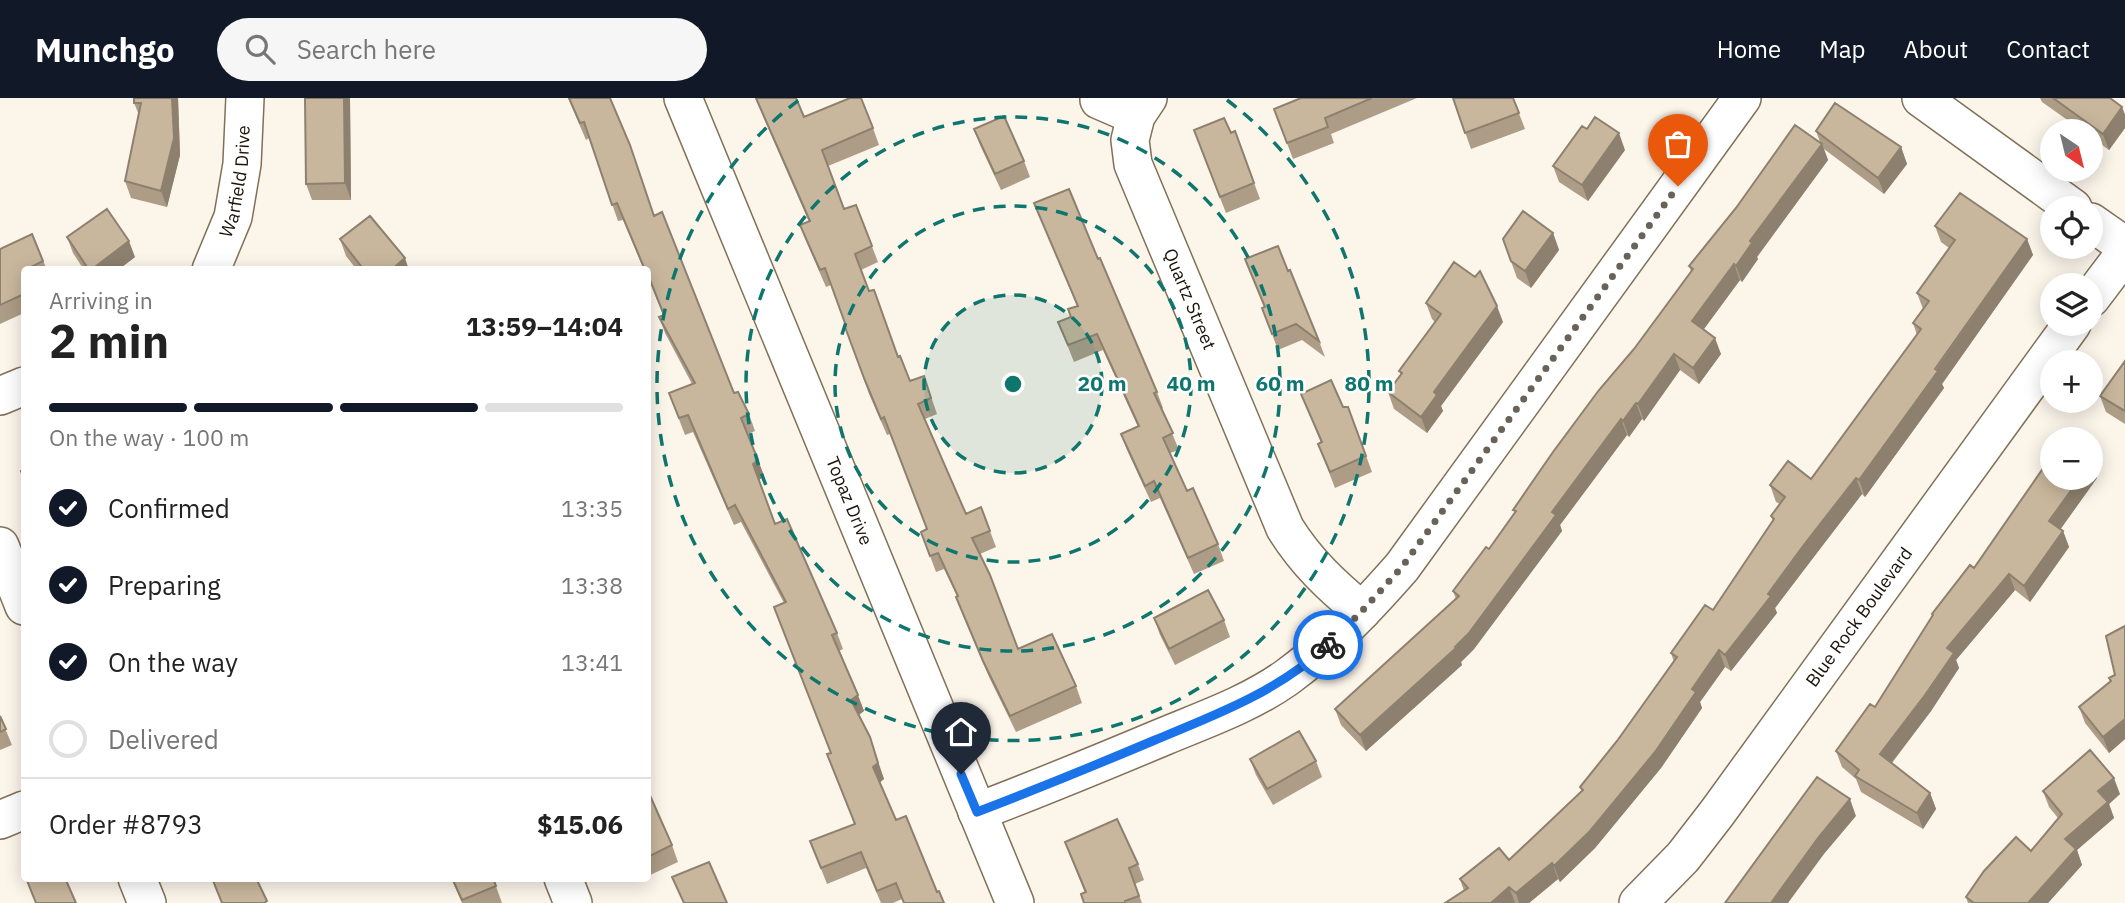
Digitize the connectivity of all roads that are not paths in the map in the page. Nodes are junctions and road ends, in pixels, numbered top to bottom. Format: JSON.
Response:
{"nodes":[{"id":1,"x":245,"y":98,"type":"edge"},
{"id":2,"x":682,"y":98,"type":"edge"},
{"id":3,"x":1742,"y":98,"type":"edge"},
{"id":4,"x":1921,"y":98,"type":"edge"},
{"id":5,"x":1099,"y":100,"type":"dead end"},
{"id":6,"x":1142,"y":107,"type":"edge"},
{"id":7,"x":2056,"y":196,"type":"edge"},
{"id":8,"x":2103,"y":230,"type":"edge"},
{"id":9,"x":2125,"y":246,"type":"edge"},
{"id":10,"x":2125,"y":253,"type":"edge"},
{"id":11,"x":217,"y":266,"type":"edge"},
{"id":12,"x":2103,"y":283,"type":"edge"},
{"id":13,"x":2064,"y":336,"type":"edge"},
{"id":14,"x":21,"y":387,"type":"edge"},
{"id":15,"x":0,"y":396,"type":"edge"},
{"id":16,"x":0,"y":546,"type":"edge"},
{"id":17,"x":21,"y":598,"type":"edge"},
{"id":18,"x":1362,"y":611,"type":"junction"},
{"id":19,"x":21,"y":811,"type":"edge"},
{"id":20,"x":977,"y":812,"type":"junction"},
{"id":21,"x":0,"y":820,"type":"edge"},
{"id":22,"x":138,"y":882,"type":"edge"},
{"id":23,"x":565,"y":882,"type":"edge"},
{"id":24,"x":147,"y":903,"type":"edge"},
{"id":25,"x":573,"y":903,"type":"edge"},
{"id":26,"x":1015,"y":903,"type":"edge"},
{"id":27,"x":1638,"y":903,"type":"edge"}],
"edges":[{"from":1,"to":11,"type":"street","name":"Warfield Drive"},
{"from":2,"to":20,"type":"street","name":"Topaz Drive"},
{"from":3,"to":18,"type":"street"},
{"from":4,"to":7,"type":"street"},
{"from":5,"to":6,"type":"street"},
{"from":6,"to":18,"type":"street","name":"Quartz Street"},
{"from":8,"to":9,"type":"street"},
{"from":10,"to":12,"type":"street"},
{"from":13,"to":27,"type":"street","name":"Blue Rock Boulevard"},
{"from":14,"to":15,"type":"street"},
{"from":16,"to":17,"type":"street"},
{"from":18,"to":20,"type":"street"},
{"from":19,"to":21,"type":"street"},
{"from":20,"to":26,"type":"street","name":"Topaz Drive"},
{"from":22,"to":24,"type":"street"},
{"from":23,"to":25,"type":"street"}]}
